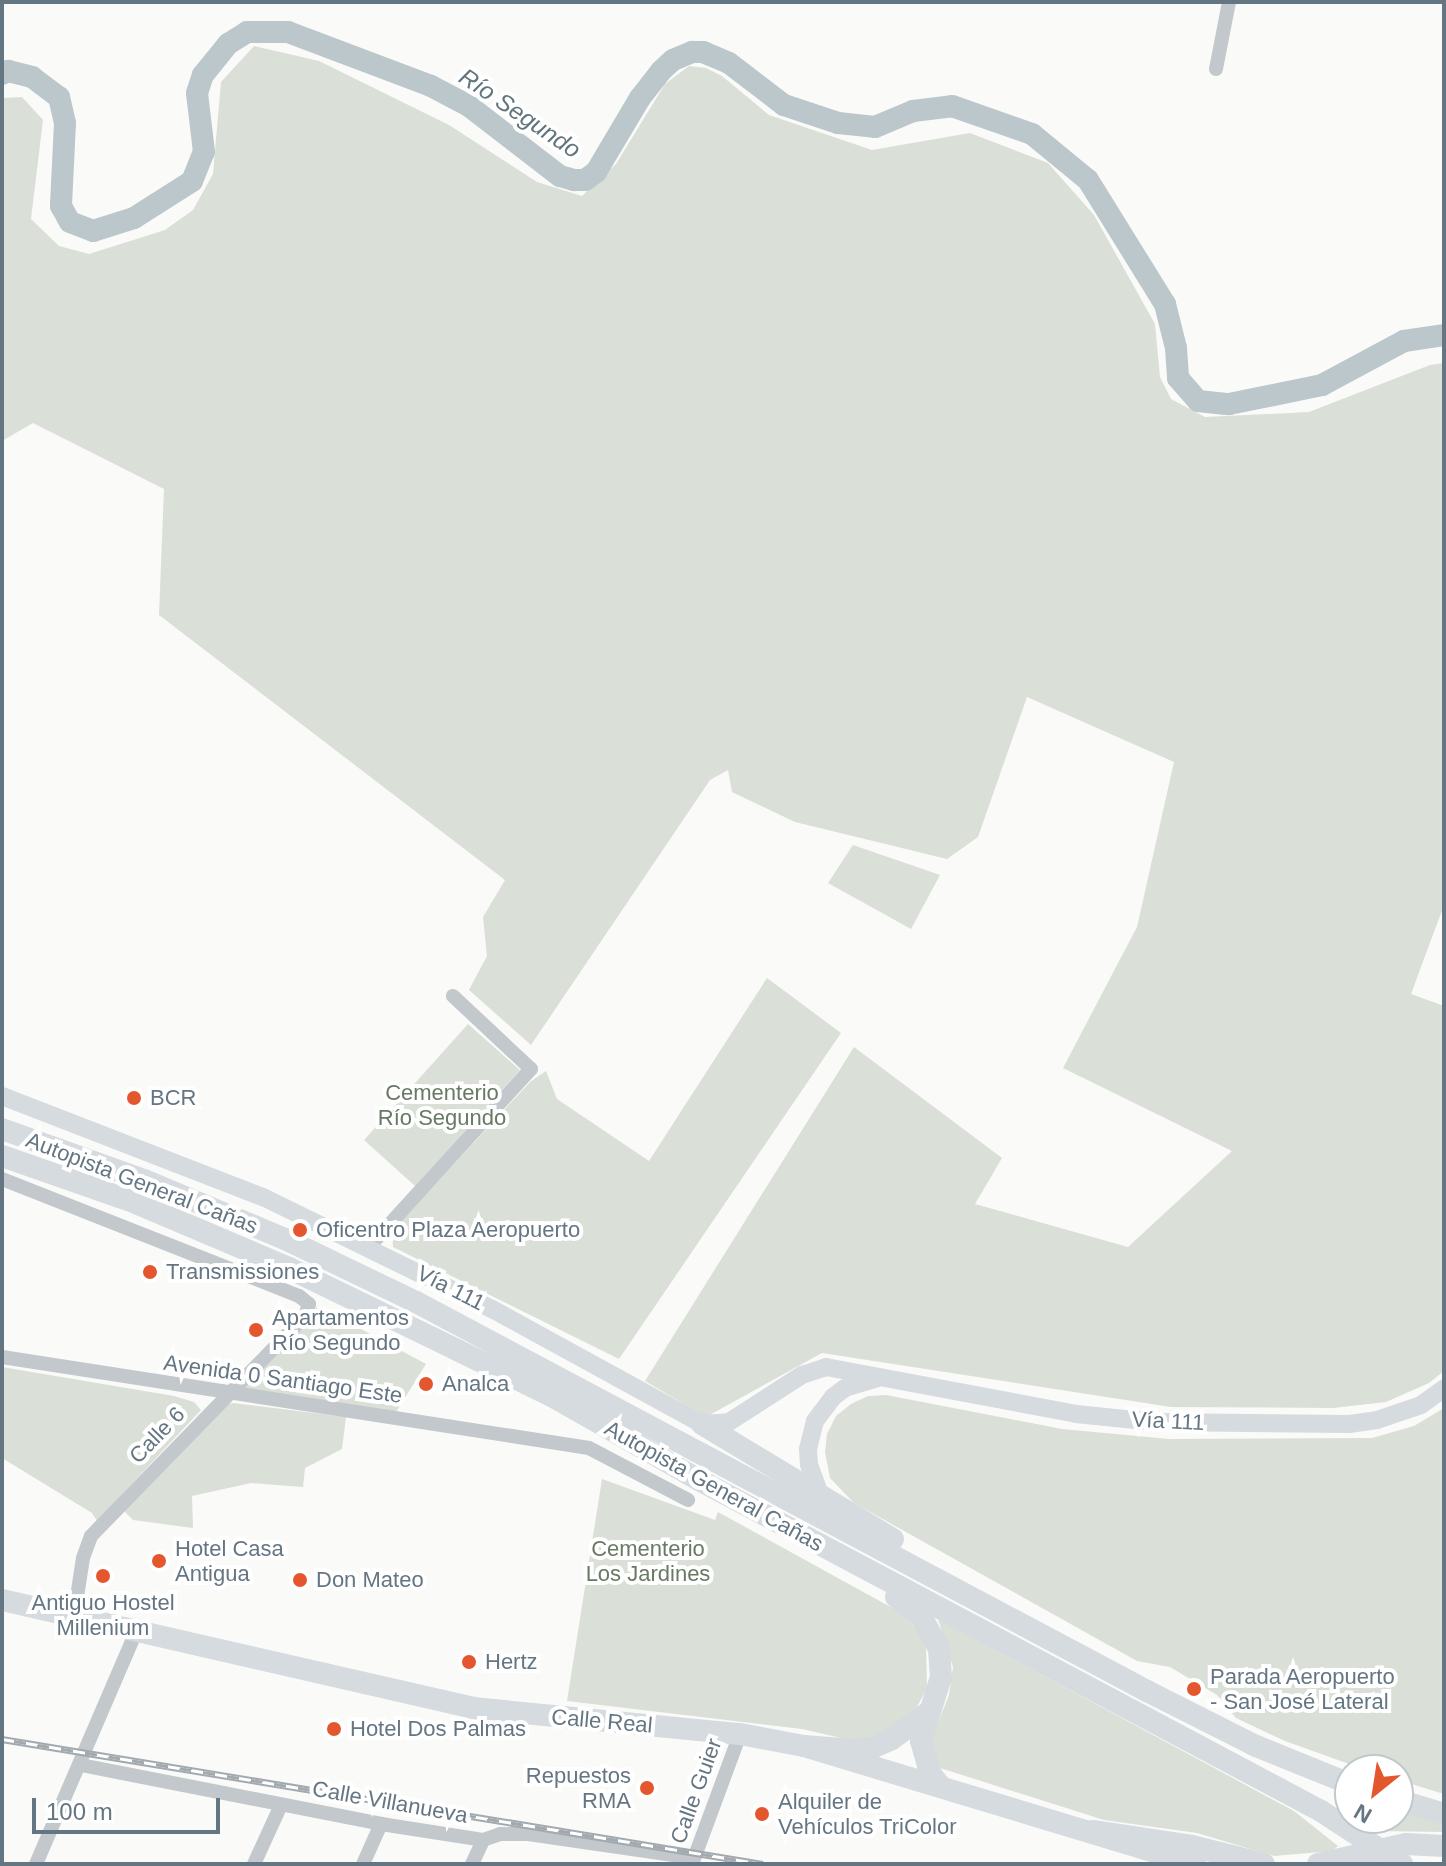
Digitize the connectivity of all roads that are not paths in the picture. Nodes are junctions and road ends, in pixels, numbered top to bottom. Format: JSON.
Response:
{"nodes":[{"id":1,"x":1229,"y":2,"type":"edge"},
{"id":2,"x":1216,"y":69,"type":"dead end"},
{"id":3,"x":453,"y":996,"type":"dead end"},
{"id":4,"x":2,"y":1096,"type":"edge"},
{"id":5,"x":2,"y":1129,"type":"edge"},
{"id":6,"x":2,"y":1156,"type":"edge"},
{"id":7,"x":2,"y":1179,"type":"edge"},
{"id":8,"x":368,"y":1248,"type":"junction"},
{"id":9,"x":2,"y":1357,"type":"edge"},
{"id":10,"x":887,"y":1378,"type":"junction"},
{"id":11,"x":1444,"y":1388,"type":"edge"},
{"id":12,"x":227,"y":1395,"type":"junction"},
{"id":13,"x":702,"y":1424,"type":"junction"},
{"id":14,"x":699,"y":1480,"type":"junction"},
{"id":15,"x":819,"y":1492,"type":"junction"},
{"id":16,"x":688,"y":1500,"type":"dead end"},
{"id":17,"x":2,"y":1600,"type":"edge"},
{"id":18,"x":74,"y":1616,"type":"junction"},
{"id":19,"x":137,"y":1630,"type":"junction"},
{"id":20,"x":1062,"y":1644,"type":"junction"},
{"id":21,"x":931,"y":1710,"type":"junction"},
{"id":22,"x":740,"y":1734,"type":"junction"},
{"id":23,"x":804,"y":1746,"type":"junction"},
{"id":24,"x":81,"y":1765,"type":"junction"},
{"id":25,"x":1334,"y":1778,"type":"edge"},
{"id":26,"x":940,"y":1786,"type":"junction"},
{"id":27,"x":281,"y":1805,"type":"junction"},
{"id":28,"x":1414,"y":1805,"type":"edge"},
{"id":29,"x":1444,"y":1814,"type":"edge"},
{"id":30,"x":381,"y":1824,"type":"junction"},
{"id":31,"x":1093,"y":1831,"type":"junction"},
{"id":32,"x":483,"y":1840,"type":"junction"},
{"id":33,"x":1444,"y":1846,"type":"edge"},
{"id":34,"x":1375,"y":1857,"type":"edge"},
{"id":35,"x":693,"y":1861,"type":"edge"},
{"id":36,"x":36,"y":1864,"type":"edge"},
{"id":37,"x":254,"y":1864,"type":"edge"},
{"id":38,"x":363,"y":1864,"type":"edge"},
{"id":39,"x":472,"y":1864,"type":"edge"},
{"id":40,"x":1196,"y":1864,"type":"edge"},
{"id":41,"x":1264,"y":1864,"type":"edge"},
{"id":42,"x":1318,"y":1864,"type":"edge"},
{"id":43,"x":1402,"y":1864,"type":"edge"}],
"edges":[{"from":1,"to":2,"type":"street"},
{"from":3,"to":8,"type":"street"},
{"from":4,"to":8,"type":"main road","name":"Vía 111"},
{"from":5,"to":20,"type":"main road","name":"Autopista General Cañas"},
{"from":6,"to":14,"type":"main road","name":"Autopista General Cañas"},
{"from":7,"to":12,"type":"street","name":"Calle 6"},
{"from":8,"to":13,"type":"main road","name":"Vía 111"},
{"from":9,"to":12,"type":"street","name":"Avenida 0 Santiago Este"},
{"from":10,"to":11,"type":"main road","name":"Vía 111"},
{"from":10,"to":13,"type":"main road","name":"Vía 111"},
{"from":10,"to":15,"type":"main road","name":"Vía 111"},
{"from":12,"to":16,"type":"street","name":"Avenida 0 Santiago Este"},
{"from":12,"to":18,"type":"street","name":"Calle 6"},
{"from":13,"to":15,"type":"main road"},
{"from":14,"to":21,"type":"main road"},
{"from":14,"to":34,"type":"main road","name":"Autopista General Cañas"},
{"from":15,"to":20,"type":"main road"},
{"from":17,"to":18,"type":"main road","name":"Calle Real"},
{"from":18,"to":19,"type":"main road","name":"Calle Real"},
{"from":19,"to":22,"type":"main road","name":"Calle Real"},
{"from":19,"to":24,"type":"street"},
{"from":20,"to":25,"type":"main road","name":"Autopista General Cañas"},
{"from":21,"to":23,"type":"main road"},
{"from":21,"to":26,"type":"main road"},
{"from":22,"to":23,"type":"main road","name":"Calle Real"},
{"from":22,"to":35,"type":"street","name":"Calle Guier"},
{"from":23,"to":26,"type":"main road","name":"Calle Real"},
{"from":24,"to":27,"type":"street","name":"Calle Villanueva"},
{"from":24,"to":36,"type":"street"},
{"from":26,"to":31,"type":"main road","name":"Calle Real"},
{"from":27,"to":30,"type":"street","name":"Calle Villanueva"},
{"from":27,"to":37,"type":"street"},
{"from":28,"to":29,"type":"main road"},
{"from":30,"to":32,"type":"street","name":"Calle Villanueva"},
{"from":30,"to":38,"type":"street"},
{"from":31,"to":40,"type":"main road","name":"Calle Real"},
{"from":31,"to":41,"type":"main road"},
{"from":32,"to":35,"type":"street","name":"Calle Villanueva"},
{"from":32,"to":39,"type":"street"},
{"from":33,"to":34,"type":"main road"},
{"from":34,"to":42,"type":"main road"},
{"from":34,"to":43,"type":"main road","name":"Autopista General Cañas"}]}
